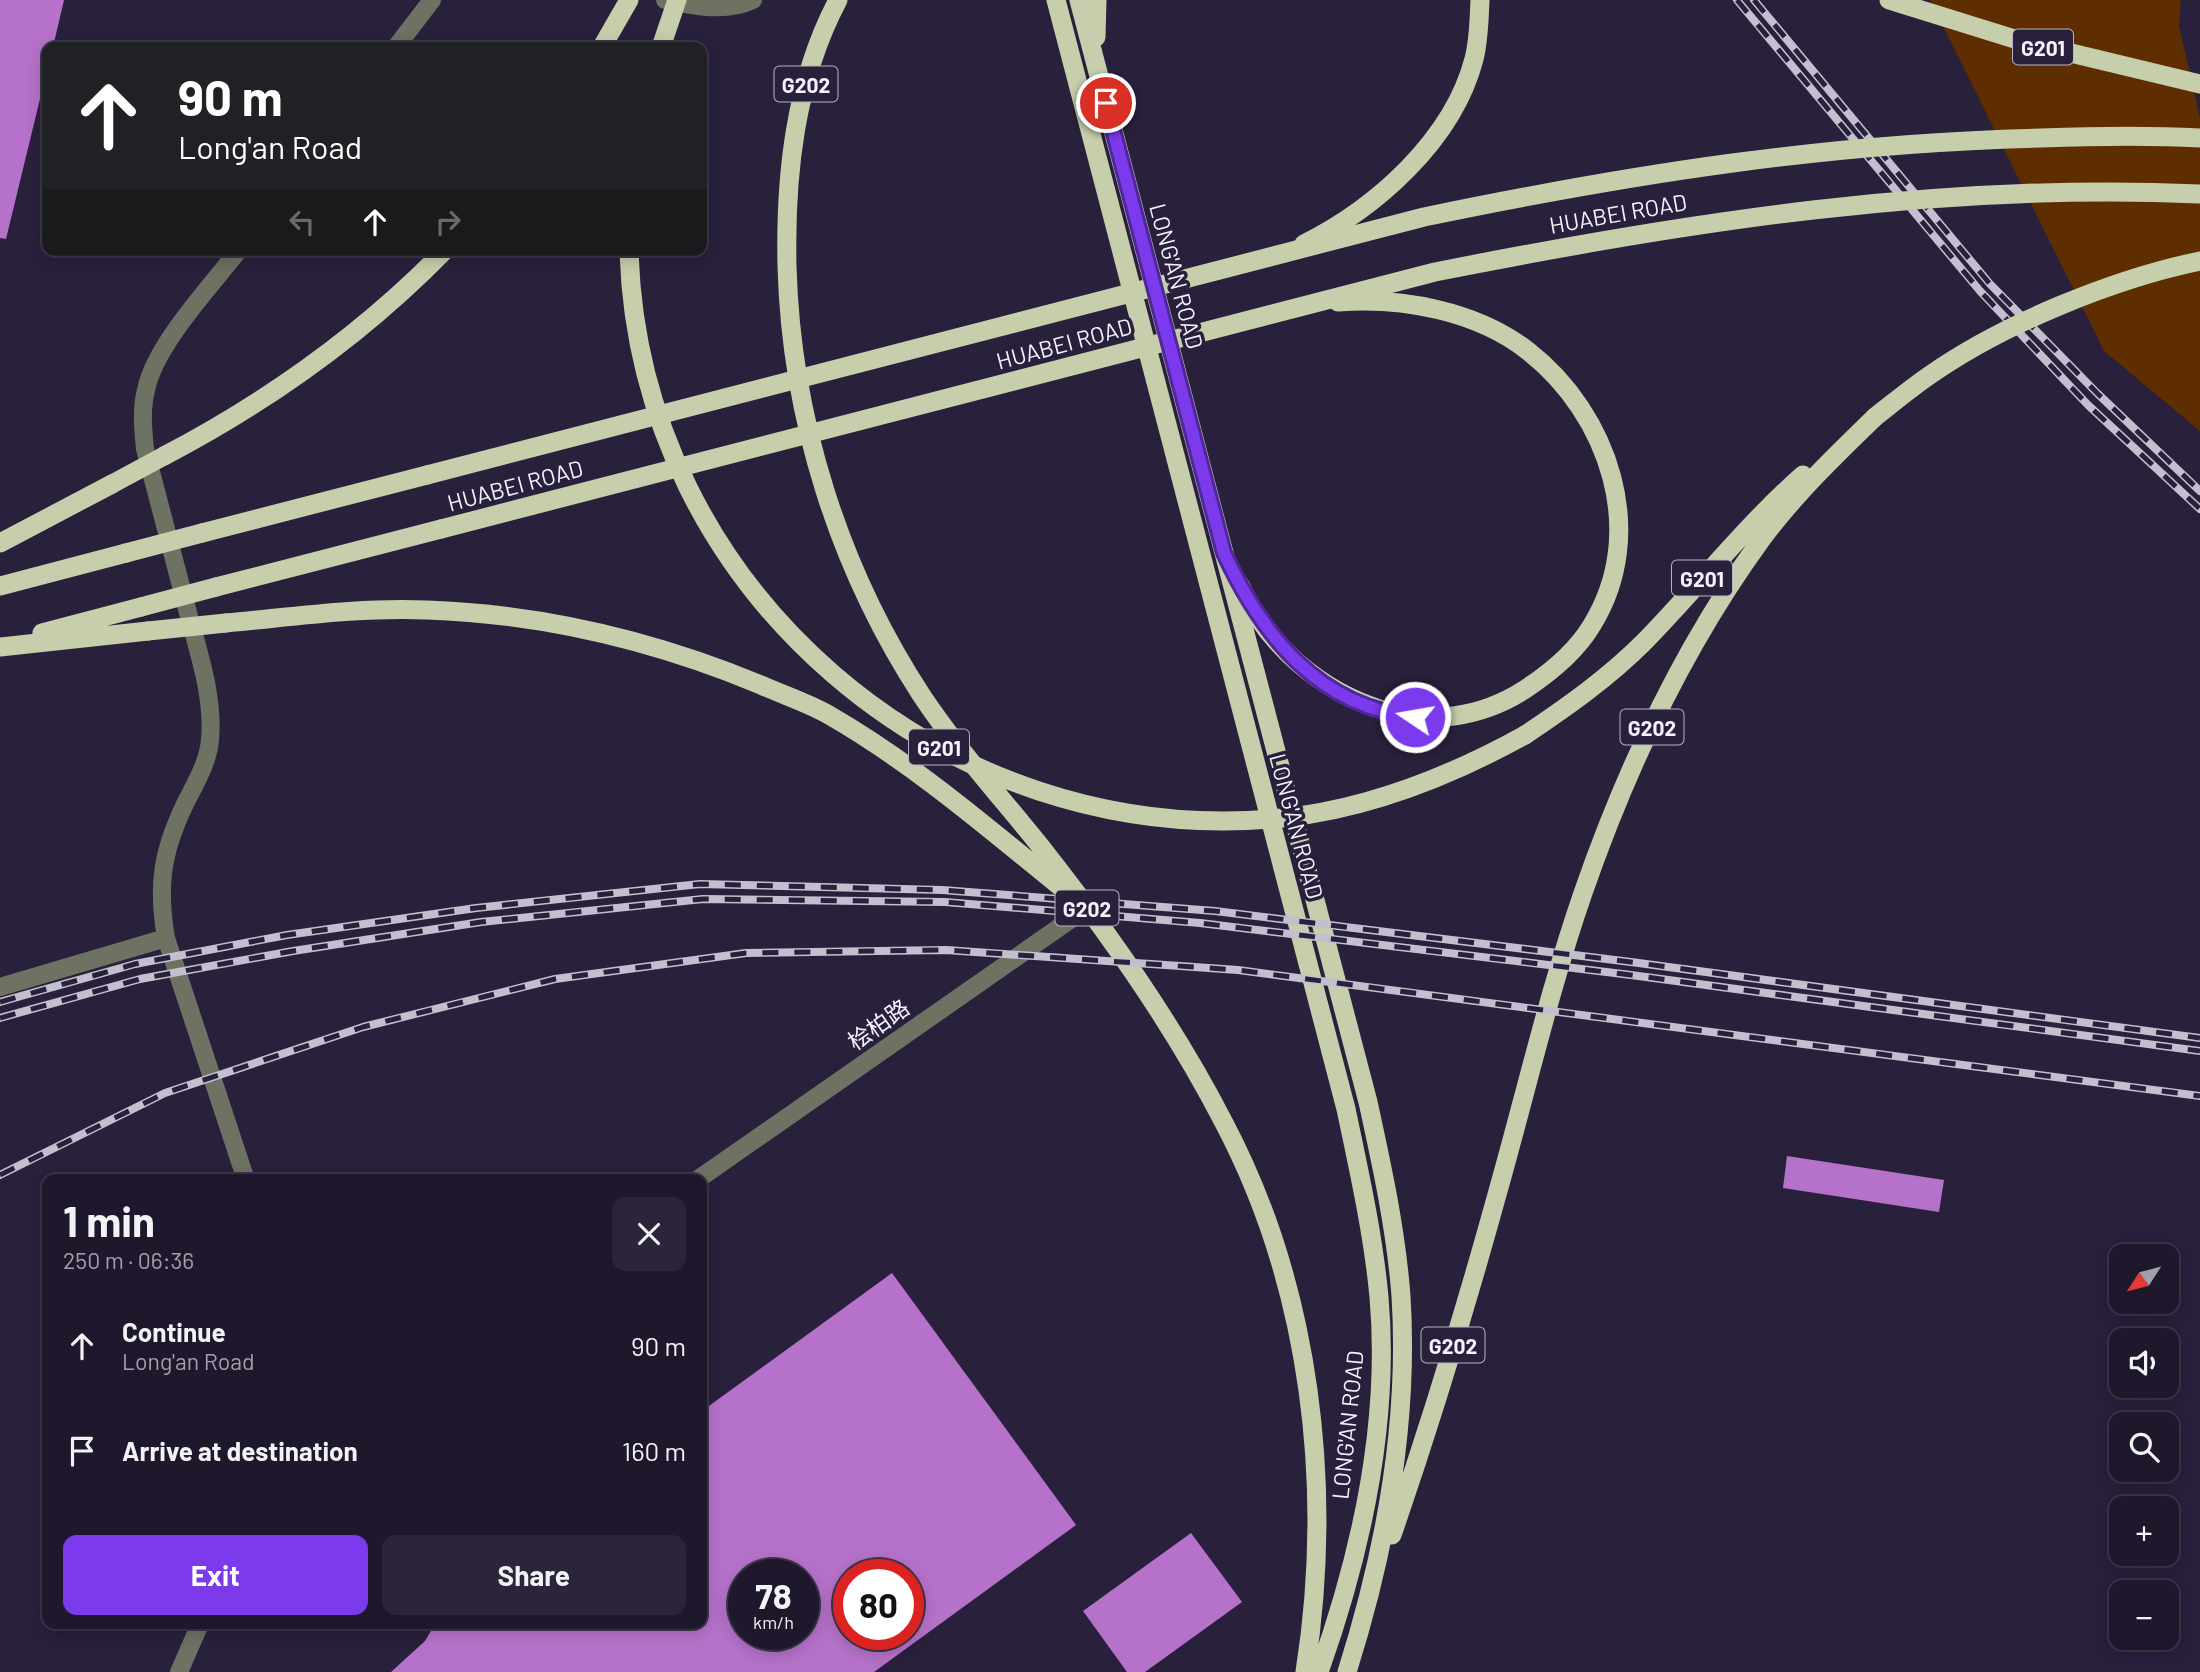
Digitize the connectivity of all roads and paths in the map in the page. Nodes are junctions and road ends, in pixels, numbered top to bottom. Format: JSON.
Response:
{"nodes":[{"id":1,"x":432,"y":0,"type":"edge"},
{"id":2,"x":629,"y":0,"type":"edge"},
{"id":3,"x":665,"y":0,"type":"edge"},
{"id":4,"x":677,"y":0,"type":"edge"},
{"id":5,"x":753,"y":0,"type":"edge"},
{"id":6,"x":838,"y":0,"type":"edge"},
{"id":7,"x":1056,"y":0,"type":"edge"},
{"id":8,"x":1079,"y":0,"type":"edge"},
{"id":9,"x":1097,"y":0,"type":"edge"},
{"id":10,"x":1480,"y":0,"type":"edge"},
{"id":11,"x":1889,"y":0,"type":"edge"},
{"id":12,"x":400,"y":42,"type":"edge"},
{"id":13,"x":605,"y":42,"type":"edge"},
{"id":14,"x":663,"y":42,"type":"edge"},
{"id":15,"x":1099,"y":77,"type":"junction"},
{"id":16,"x":2200,"y":84,"type":"edge"},
{"id":17,"x":2200,"y":138,"type":"edge"},
{"id":18,"x":2200,"y":194,"type":"edge"},
{"id":19,"x":1288,"y":252,"type":"junction"},
{"id":20,"x":234,"y":256,"type":"edge"},
{"id":21,"x":438,"y":256,"type":"edge"},
{"id":22,"x":630,"y":256,"type":"edge"},
{"id":23,"x":2200,"y":261,"type":"edge"},
{"id":24,"x":1310,"y":304,"type":"junction"},
{"id":25,"x":1875,"y":417,"type":"junction"},
{"id":26,"x":0,"y":543,"type":"edge"},
{"id":27,"x":1224,"y":553,"type":"junction"},
{"id":28,"x":0,"y":586,"type":"edge"},
{"id":29,"x":0,"y":645,"type":"edge"},
{"id":30,"x":1087,"y":908,"type":"junction"},
{"id":31,"x":166,"y":938,"type":"junction"},
{"id":32,"x":0,"y":987,"type":"edge"},
{"id":33,"x":244,"y":1174,"type":"edge"},
{"id":34,"x":706,"y":1174,"type":"edge"},
{"id":35,"x":1370,"y":1598,"type":"junction"},
{"id":36,"x":198,"y":1629,"type":"edge"},
{"id":37,"x":179,"y":1672,"type":"edge"},
{"id":38,"x":1305,"y":1672,"type":"edge"},
{"id":39,"x":1319,"y":1672,"type":"edge"},
{"id":40,"x":1347,"y":1672,"type":"edge"}],
"edges":[{"from":1,"to":12,"type":"street"},
{"from":2,"to":13,"type":"highway"},
{"from":3,"to":5,"type":"street"},
{"from":4,"to":14,"type":"highway","bridge":true},
{"from":6,"to":30,"type":"highway","number":"G202"},
{"from":7,"to":39,"type":"highway","name":"LONG'AN ROAD"},
{"from":8,"to":15,"type":"highway","name":"LONG'AN ROAD"},
{"from":9,"to":15,"type":"highway"},
{"from":10,"to":19,"type":"highway","bridge":true},
{"from":11,"to":16,"type":"highway","number":"G201"},
{"from":15,"to":27,"type":"highway","name":"LONG'AN ROAD"},
{"from":17,"to":19,"type":"highway","name":"HUABEI ROAD","bridge":true},
{"from":18,"to":24,"type":"highway","name":"HUABEI ROAD","bridge":true},
{"from":19,"to":28,"type":"highway","name":"HUABEI ROAD","bridge":true},
{"from":20,"to":31,"type":"street"},
{"from":21,"to":26,"type":"highway","bridge":true},
{"from":22,"to":25,"type":"highway","number":"G201","bridge":true},
{"from":23,"to":25,"type":"highway","number":"G201","bridge":true},
{"from":24,"to":27,"type":"highway","bridge":true},
{"from":24,"to":29,"type":"highway","name":"HUABEI ROAD","bridge":true},
{"from":25,"to":35,"type":"highway","number":"G202"},
{"from":27,"to":35,"type":"highway","name":"LONG'AN ROAD"},
{"from":29,"to":30,"type":"highway","bridge":true},
{"from":30,"to":34,"type":"street","name":"桧柏路"},
{"from":30,"to":38,"type":"highway","number":"G202"},
{"from":31,"to":32,"type":"street"},
{"from":31,"to":33,"type":"street"},
{"from":35,"to":40,"type":"highway","name":"LONG'AN ROAD","number":"G202"},
{"from":36,"to":37,"type":"street"}]}
